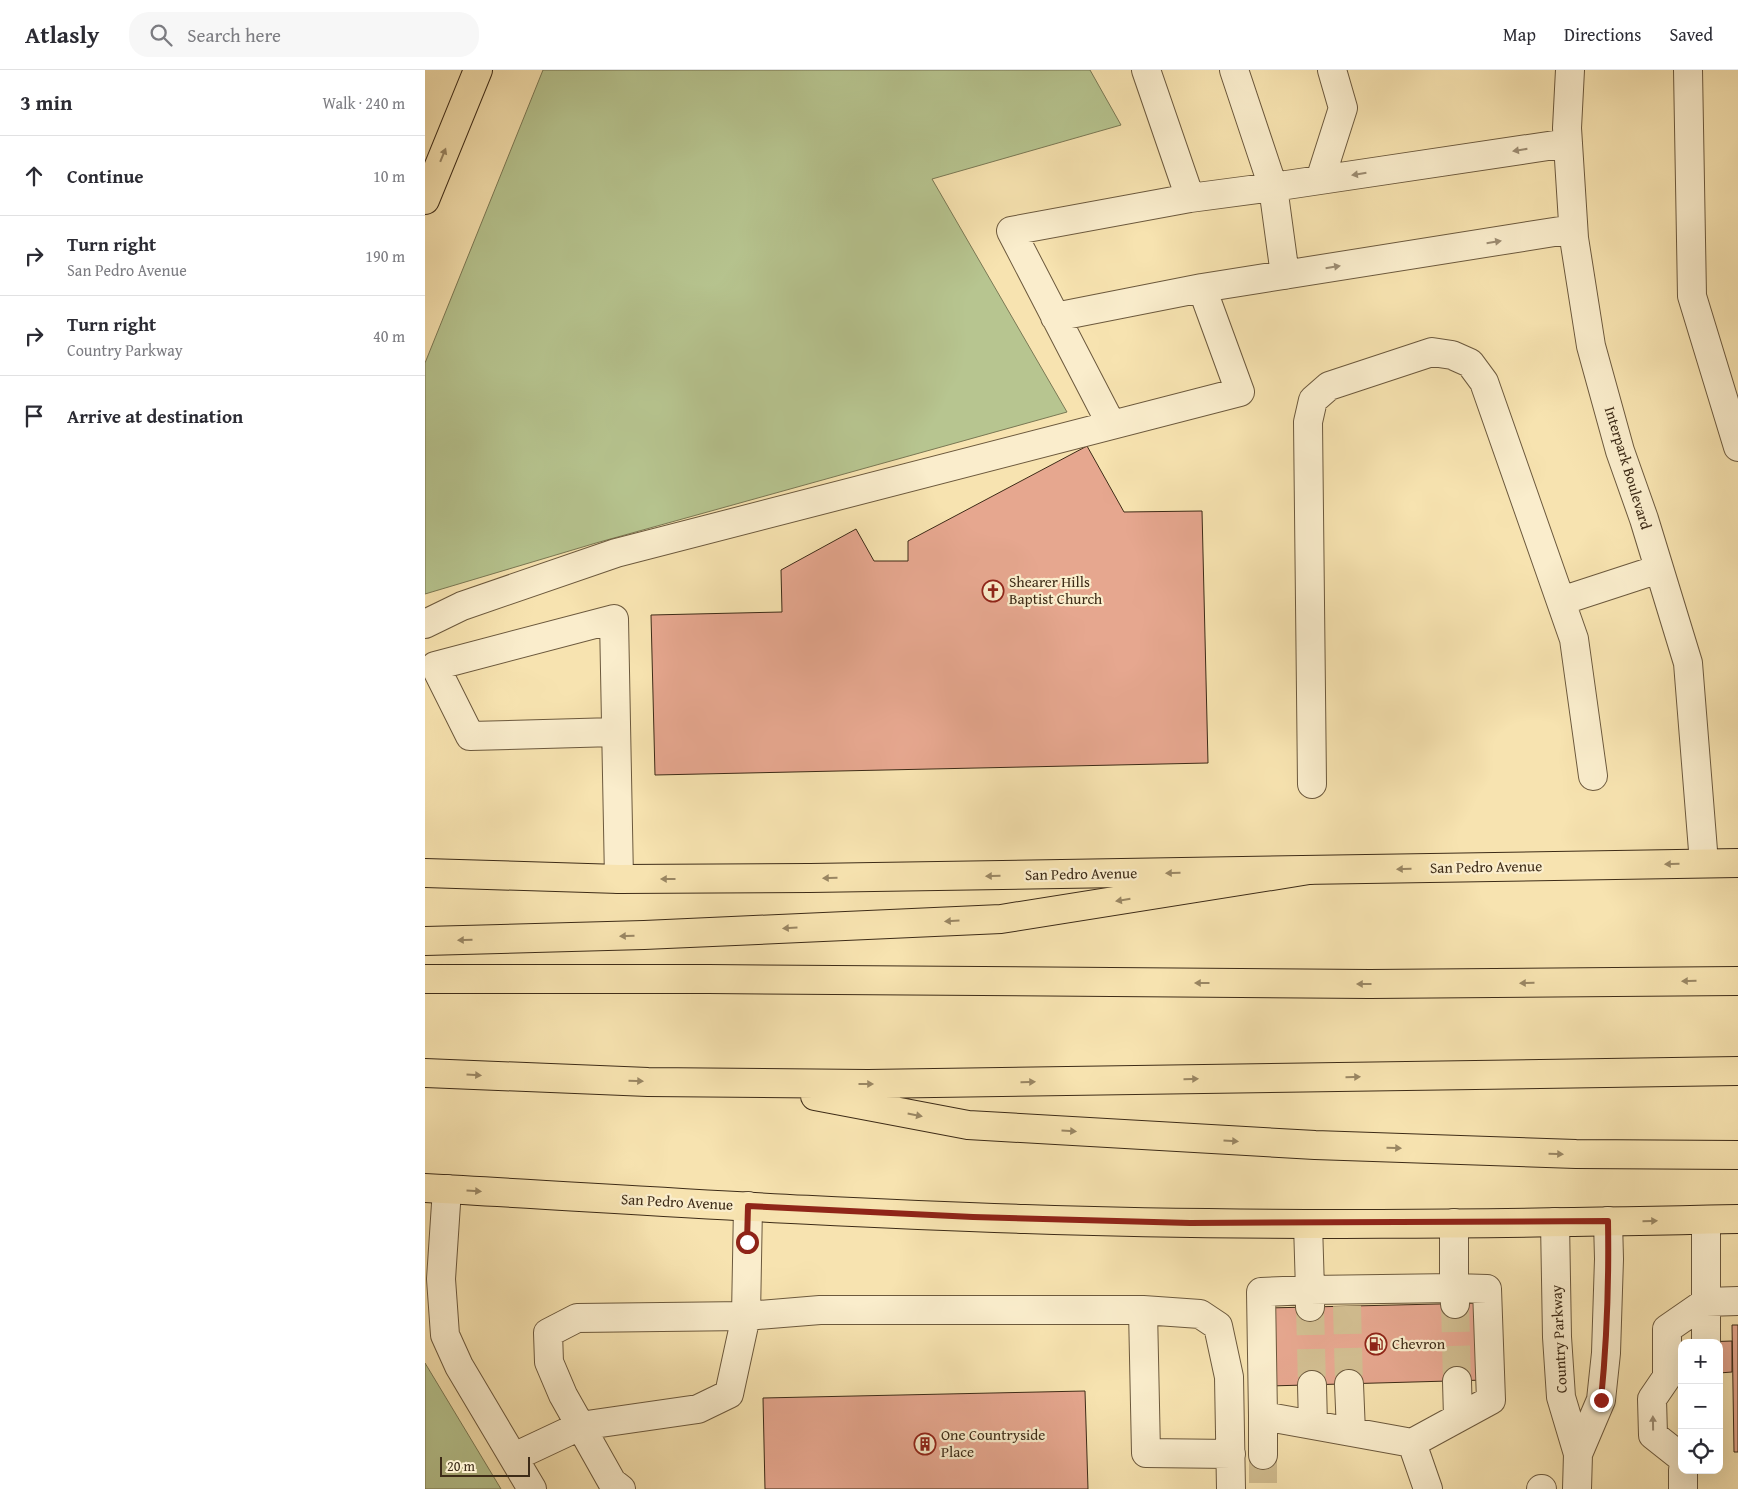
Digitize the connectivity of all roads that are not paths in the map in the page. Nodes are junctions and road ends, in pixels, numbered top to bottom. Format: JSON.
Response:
{"nodes":[{"id":1,"x":478,"y":70,"type":"edge"},
{"id":2,"x":1146,"y":70,"type":"edge"},
{"id":3,"x":1234,"y":70,"type":"edge"},
{"id":4,"x":1331,"y":70,"type":"edge"},
{"id":5,"x":1569,"y":70,"type":"edge"},
{"id":6,"x":1688,"y":70,"type":"edge"},
{"id":7,"x":1568,"y":142,"type":"junction"},
{"id":8,"x":1320,"y":180,"type":"junction"},
{"id":9,"x":1273,"y":187,"type":"junction"},
{"id":10,"x":1190,"y":198,"type":"junction"},
{"id":11,"x":425,"y":200,"type":"edge"},
{"id":12,"x":1573,"y":229,"type":"junction"},
{"id":13,"x":1285,"y":275,"type":"junction"},
{"id":14,"x":1203,"y":288,"type":"junction"},
{"id":15,"x":1055,"y":317,"type":"junction"},
{"id":16,"x":1111,"y":424,"type":"junction"},
{"id":17,"x":1738,"y":447,"type":"edge"},
{"id":18,"x":1659,"y":569,"type":"junction"},
{"id":19,"x":1561,"y":601,"type":"junction"},
{"id":20,"x":425,"y":624,"type":"edge"},
{"id":21,"x":430,"y":656,"type":"edge"},
{"id":22,"x":615,"y":732,"type":"junction"},
{"id":23,"x":1593,"y":776,"type":"dead end"},
{"id":24,"x":1312,"y":784,"type":"dead end"},
{"id":25,"x":1705,"y":863,"type":"junction"},
{"id":26,"x":1738,"y":863,"type":"edge"},
{"id":27,"x":1309,"y":870,"type":"junction"},
{"id":28,"x":425,"y":873,"type":"edge"},
{"id":29,"x":619,"y":879,"type":"junction"},
{"id":30,"x":425,"y":941,"type":"edge"},
{"id":31,"x":425,"y":979,"type":"edge"},
{"id":32,"x":1738,"y":981,"type":"edge"},
{"id":33,"x":1738,"y":1071,"type":"edge"},
{"id":34,"x":425,"y":1073,"type":"edge"},
{"id":35,"x":747,"y":1083,"type":"junction"},
{"id":36,"x":1738,"y":1155,"type":"edge"},
{"id":37,"x":436,"y":1189,"type":"edge"},
{"id":38,"x":748,"y":1206,"type":"junction"},
{"id":39,"x":1738,"y":1219,"type":"edge"},
{"id":40,"x":1706,"y":1220,"type":"junction"},
{"id":41,"x":1608,"y":1221,"type":"junction"},
{"id":42,"x":1555,"y":1222,"type":"junction"},
{"id":43,"x":1454,"y":1223,"type":"junction"},
{"id":44,"x":1308,"y":1224,"type":"junction"},
{"id":45,"x":1454,"y":1296,"type":"junction"},
{"id":46,"x":1310,"y":1299,"type":"junction"},
{"id":47,"x":1706,"y":1302,"type":"junction"},
{"id":48,"x":1738,"y":1302,"type":"edge"},
{"id":49,"x":1143,"y":1310,"type":"junction"},
{"id":50,"x":746,"y":1316,"type":"junction"},
{"id":51,"x":1706,"y":1339,"type":"edge"},
{"id":52,"x":1457,"y":1381,"type":"tunnel mouth"},
{"id":53,"x":1349,"y":1384,"type":"tunnel mouth"},
{"id":54,"x":1312,"y":1385,"type":"tunnel mouth"},
{"id":55,"x":1263,"y":1416,"type":"junction"},
{"id":56,"x":1459,"y":1418,"type":"junction"},
{"id":57,"x":1313,"y":1425,"type":"junction"},
{"id":58,"x":580,"y":1426,"type":"junction"},
{"id":59,"x":1351,"y":1432,"type":"junction"},
{"id":60,"x":1412,"y":1443,"type":"junction"},
{"id":61,"x":1231,"y":1454,"type":"junction"},
{"id":62,"x":1578,"y":1454,"type":"junction"},
{"id":63,"x":1263,"y":1455,"type":"tunnel mouth"},
{"id":64,"x":1678,"y":1455,"type":"edge"},
{"id":65,"x":514,"y":1457,"type":"junction"},
{"id":66,"x":1683,"y":1474,"type":"edge"},
{"id":67,"x":532,"y":1489,"type":"edge"},
{"id":68,"x":621,"y":1489,"type":"edge"},
{"id":69,"x":1231,"y":1489,"type":"edge"},
{"id":70,"x":1428,"y":1489,"type":"edge"},
{"id":71,"x":1577,"y":1489,"type":"edge"},
{"id":72,"x":1683,"y":1489,"type":"edge"}],
"edges":[{"from":11,"to":1,"type":"main road","one_way":true},
{"from":2,"to":10,"type":"street"},
{"from":3,"to":9,"type":"street"},
{"from":4,"to":8,"type":"street"},
{"from":5,"to":7,"type":"street","name":"Interpark Boulevard"},
{"from":6,"to":17,"type":"street"},
{"from":7,"to":8,"type":"street","one_way":true},
{"from":7,"to":12,"type":"street","name":"Interpark Boulevard"},
{"from":8,"to":9,"type":"street"},
{"from":9,"to":10,"type":"street"},
{"from":9,"to":13,"type":"street"},
{"from":10,"to":15,"type":"street"},
{"from":13,"to":12,"type":"street","one_way":true},
{"from":12,"to":18,"type":"street","name":"Interpark Boulevard"},
{"from":13,"to":14,"type":"street"},
{"from":14,"to":15,"type":"street"},
{"from":14,"to":16,"type":"street"},
{"from":15,"to":16,"type":"street"},
{"from":16,"to":20,"type":"street"},
{"from":18,"to":19,"type":"street"},
{"from":18,"to":25,"type":"street","name":"Interpark Boulevard"},
{"from":19,"to":23,"type":"street"},
{"from":19,"to":24,"type":"street"},
{"from":21,"to":22,"type":"street"},
{"from":21,"to":22,"type":"street"},
{"from":22,"to":29,"type":"street"},
{"from":25,"to":26,"type":"main road","name":"San Pedro Avenue"},
{"from":25,"to":27,"type":"main road","name":"San Pedro Avenue","one_way":true},
{"from":27,"to":29,"type":"main road","name":"San Pedro Avenue","one_way":true},
{"from":27,"to":30,"type":"main road","one_way":true},
{"from":28,"to":29,"type":"main road","name":"San Pedro Avenue"},
{"from":32,"to":31,"type":"main road","one_way":true},
{"from":35,"to":33,"type":"main road","one_way":true},
{"from":34,"to":35,"type":"main road","one_way":true},
{"from":35,"to":36,"type":"main road","one_way":true},
{"from":37,"to":38,"type":"main road","name":"San Pedro Avenue","one_way":true},
{"from":37,"to":65,"type":"street"},
{"from":38,"to":44,"type":"main road","name":"San Pedro Avenue"},
{"from":38,"to":50,"type":"street"},
{"from":39,"to":40,"type":"main road","name":"San Pedro Avenue"},
{"from":41,"to":40,"type":"main road","name":"San Pedro Avenue","one_way":true},
{"from":40,"to":47,"type":"street"},
{"from":41,"to":42,"type":"main road","name":"San Pedro Avenue"},
{"from":41,"to":62,"type":"street","name":"Country Parkway"},
{"from":42,"to":43,"type":"main road","name":"San Pedro Avenue"},
{"from":42,"to":62,"type":"street","name":"Country Parkway"},
{"from":43,"to":44,"type":"main road","name":"San Pedro Avenue"},
{"from":43,"to":45,"type":"street"},
{"from":44,"to":46,"type":"street"},
{"from":45,"to":46,"type":"street"},
{"from":45,"to":56,"type":"street"},
{"from":46,"to":55,"type":"street"},
{"from":47,"to":48,"type":"street"},
{"from":47,"to":51,"type":"street"},
{"from":64,"to":47,"type":"street","one_way":true},
{"from":49,"to":50,"type":"street"},
{"from":49,"to":61,"type":"street"},
{"from":49,"to":61,"type":"street"},
{"from":50,"to":58,"type":"street"},
{"from":50,"to":58,"type":"street"},
{"from":52,"to":56,"type":"street"},
{"from":53,"to":59,"type":"street"},
{"from":54,"to":57,"type":"street"},
{"from":55,"to":57,"type":"street"},
{"from":55,"to":63,"type":"street"},
{"from":56,"to":60,"type":"street"},
{"from":57,"to":59,"type":"street"},
{"from":58,"to":65,"type":"street"},
{"from":58,"to":68,"type":"street"},
{"from":59,"to":60,"type":"street"},
{"from":60,"to":70,"type":"street"},
{"from":61,"to":69,"type":"street"},
{"from":62,"to":71,"type":"street","name":"Country Parkway"},
{"from":65,"to":67,"type":"street"},
{"from":66,"to":72,"type":"street"}]}
